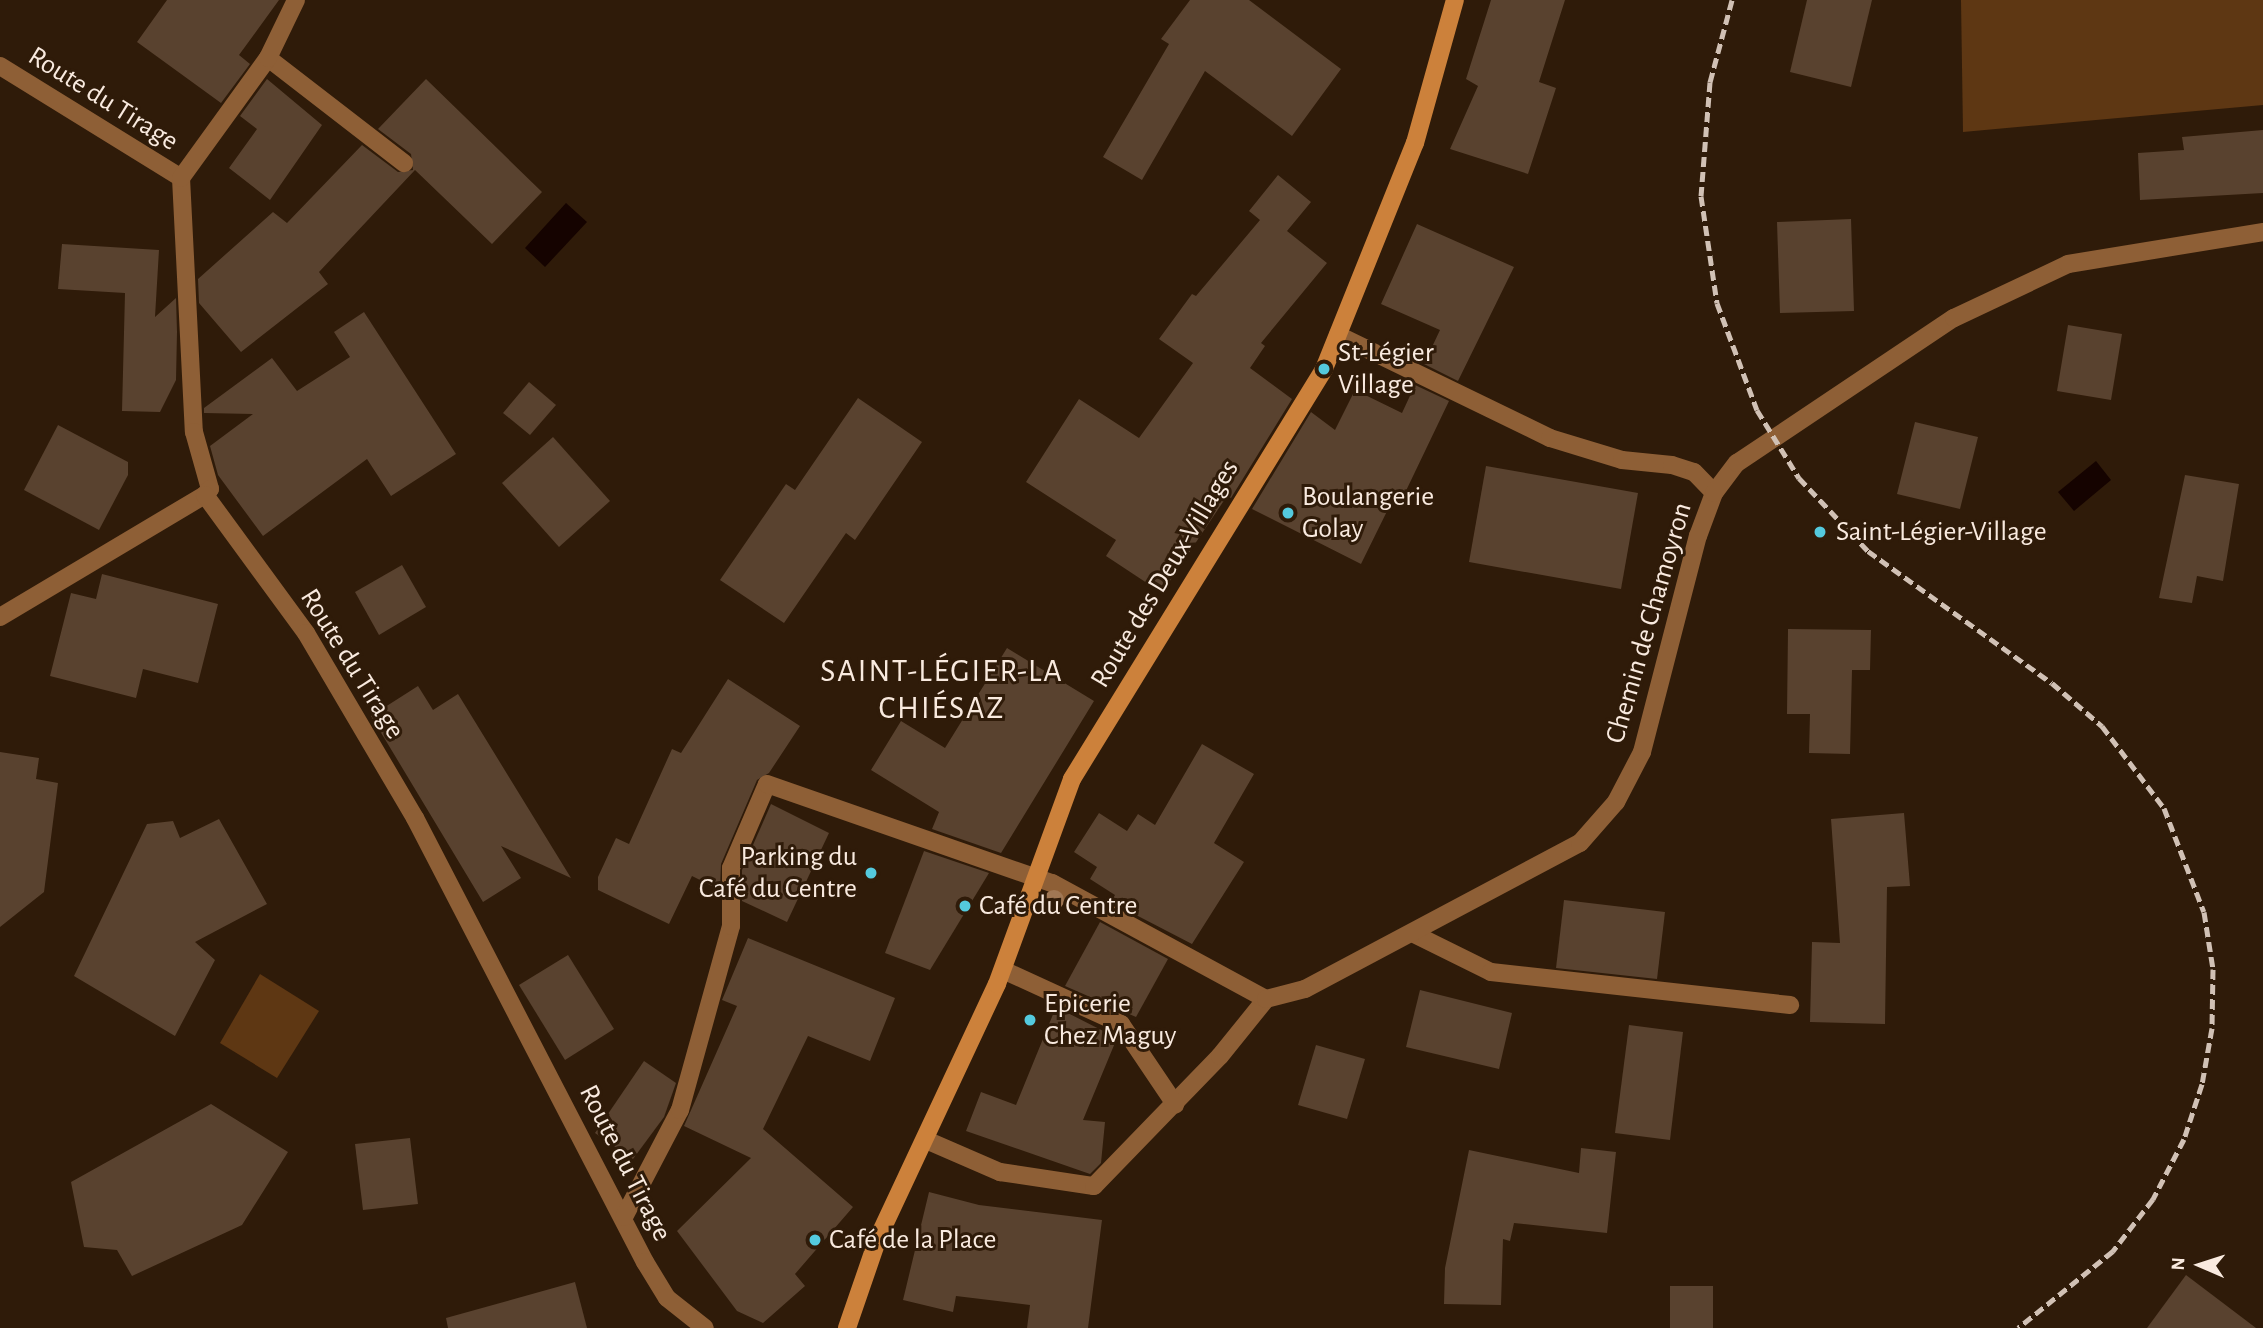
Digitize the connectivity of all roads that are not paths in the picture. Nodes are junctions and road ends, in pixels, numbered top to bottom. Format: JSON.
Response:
{"nodes":[{"id":1,"x":296,"y":0,"type":"edge"},
{"id":2,"x":1455,"y":0,"type":"edge"},
{"id":3,"x":268,"y":58,"type":"junction"},
{"id":4,"x":0,"y":66,"type":"edge"},
{"id":5,"x":404,"y":163,"type":"dead end"},
{"id":6,"x":181,"y":178,"type":"junction"},
{"id":7,"x":2263,"y":232,"type":"edge"},
{"id":8,"x":1338,"y":335,"type":"junction"},
{"id":9,"x":1714,"y":493,"type":"junction"},
{"id":10,"x":205,"y":495,"type":"junction"},
{"id":11,"x":0,"y":617,"type":"edge"},
{"id":12,"x":1034,"y":876,"type":"junction"},
{"id":13,"x":1412,"y":933,"type":"junction"},
{"id":14,"x":1003,"y":970,"type":"junction"},
{"id":15,"x":1266,"y":999,"type":"junction"},
{"id":16,"x":1790,"y":1005,"type":"dead end"},
{"id":17,"x":1175,"y":1104,"type":"junction"},
{"id":18,"x":926,"y":1140,"type":"junction"},
{"id":19,"x":624,"y":1217,"type":"junction"},
{"id":20,"x":705,"y":1328,"type":"edge"},
{"id":21,"x":847,"y":1328,"type":"edge"}],
"edges":[{"from":1,"to":3,"type":"street"},
{"from":2,"to":8,"type":"main road","name":"Route des Deux-Villages"},
{"from":3,"to":5,"type":"street"},
{"from":3,"to":6,"type":"street"},
{"from":4,"to":6,"type":"street","name":"Route du Tirage"},
{"from":6,"to":10,"type":"street","name":"Route du Tirage"},
{"from":7,"to":9,"type":"street","name":"Chemin de Chamoyron"},
{"from":8,"to":9,"type":"street"},
{"from":8,"to":12,"type":"main road","name":"Route des Deux-Villages"},
{"from":9,"to":13,"type":"street","name":"Chemin de Chamoyron"},
{"from":10,"to":11,"type":"street"},
{"from":10,"to":19,"type":"street","name":"Route du Tirage"},
{"from":12,"to":14,"type":"main road","name":"Route des Deux-Villages"},
{"from":12,"to":15,"type":"street"},
{"from":12,"to":19,"type":"street"},
{"from":13,"to":15,"type":"street","name":"Chemin de Chamoyron"},
{"from":13,"to":16,"type":"street"},
{"from":14,"to":17,"type":"street"},
{"from":14,"to":18,"type":"main road","name":"Route des Deux-Villages"},
{"from":15,"to":17,"type":"street"},
{"from":17,"to":18,"type":"street"},
{"from":18,"to":21,"type":"main road","name":"Route des Deux-Villages"},
{"from":19,"to":20,"type":"street","name":"Route du Tirage"}]}
